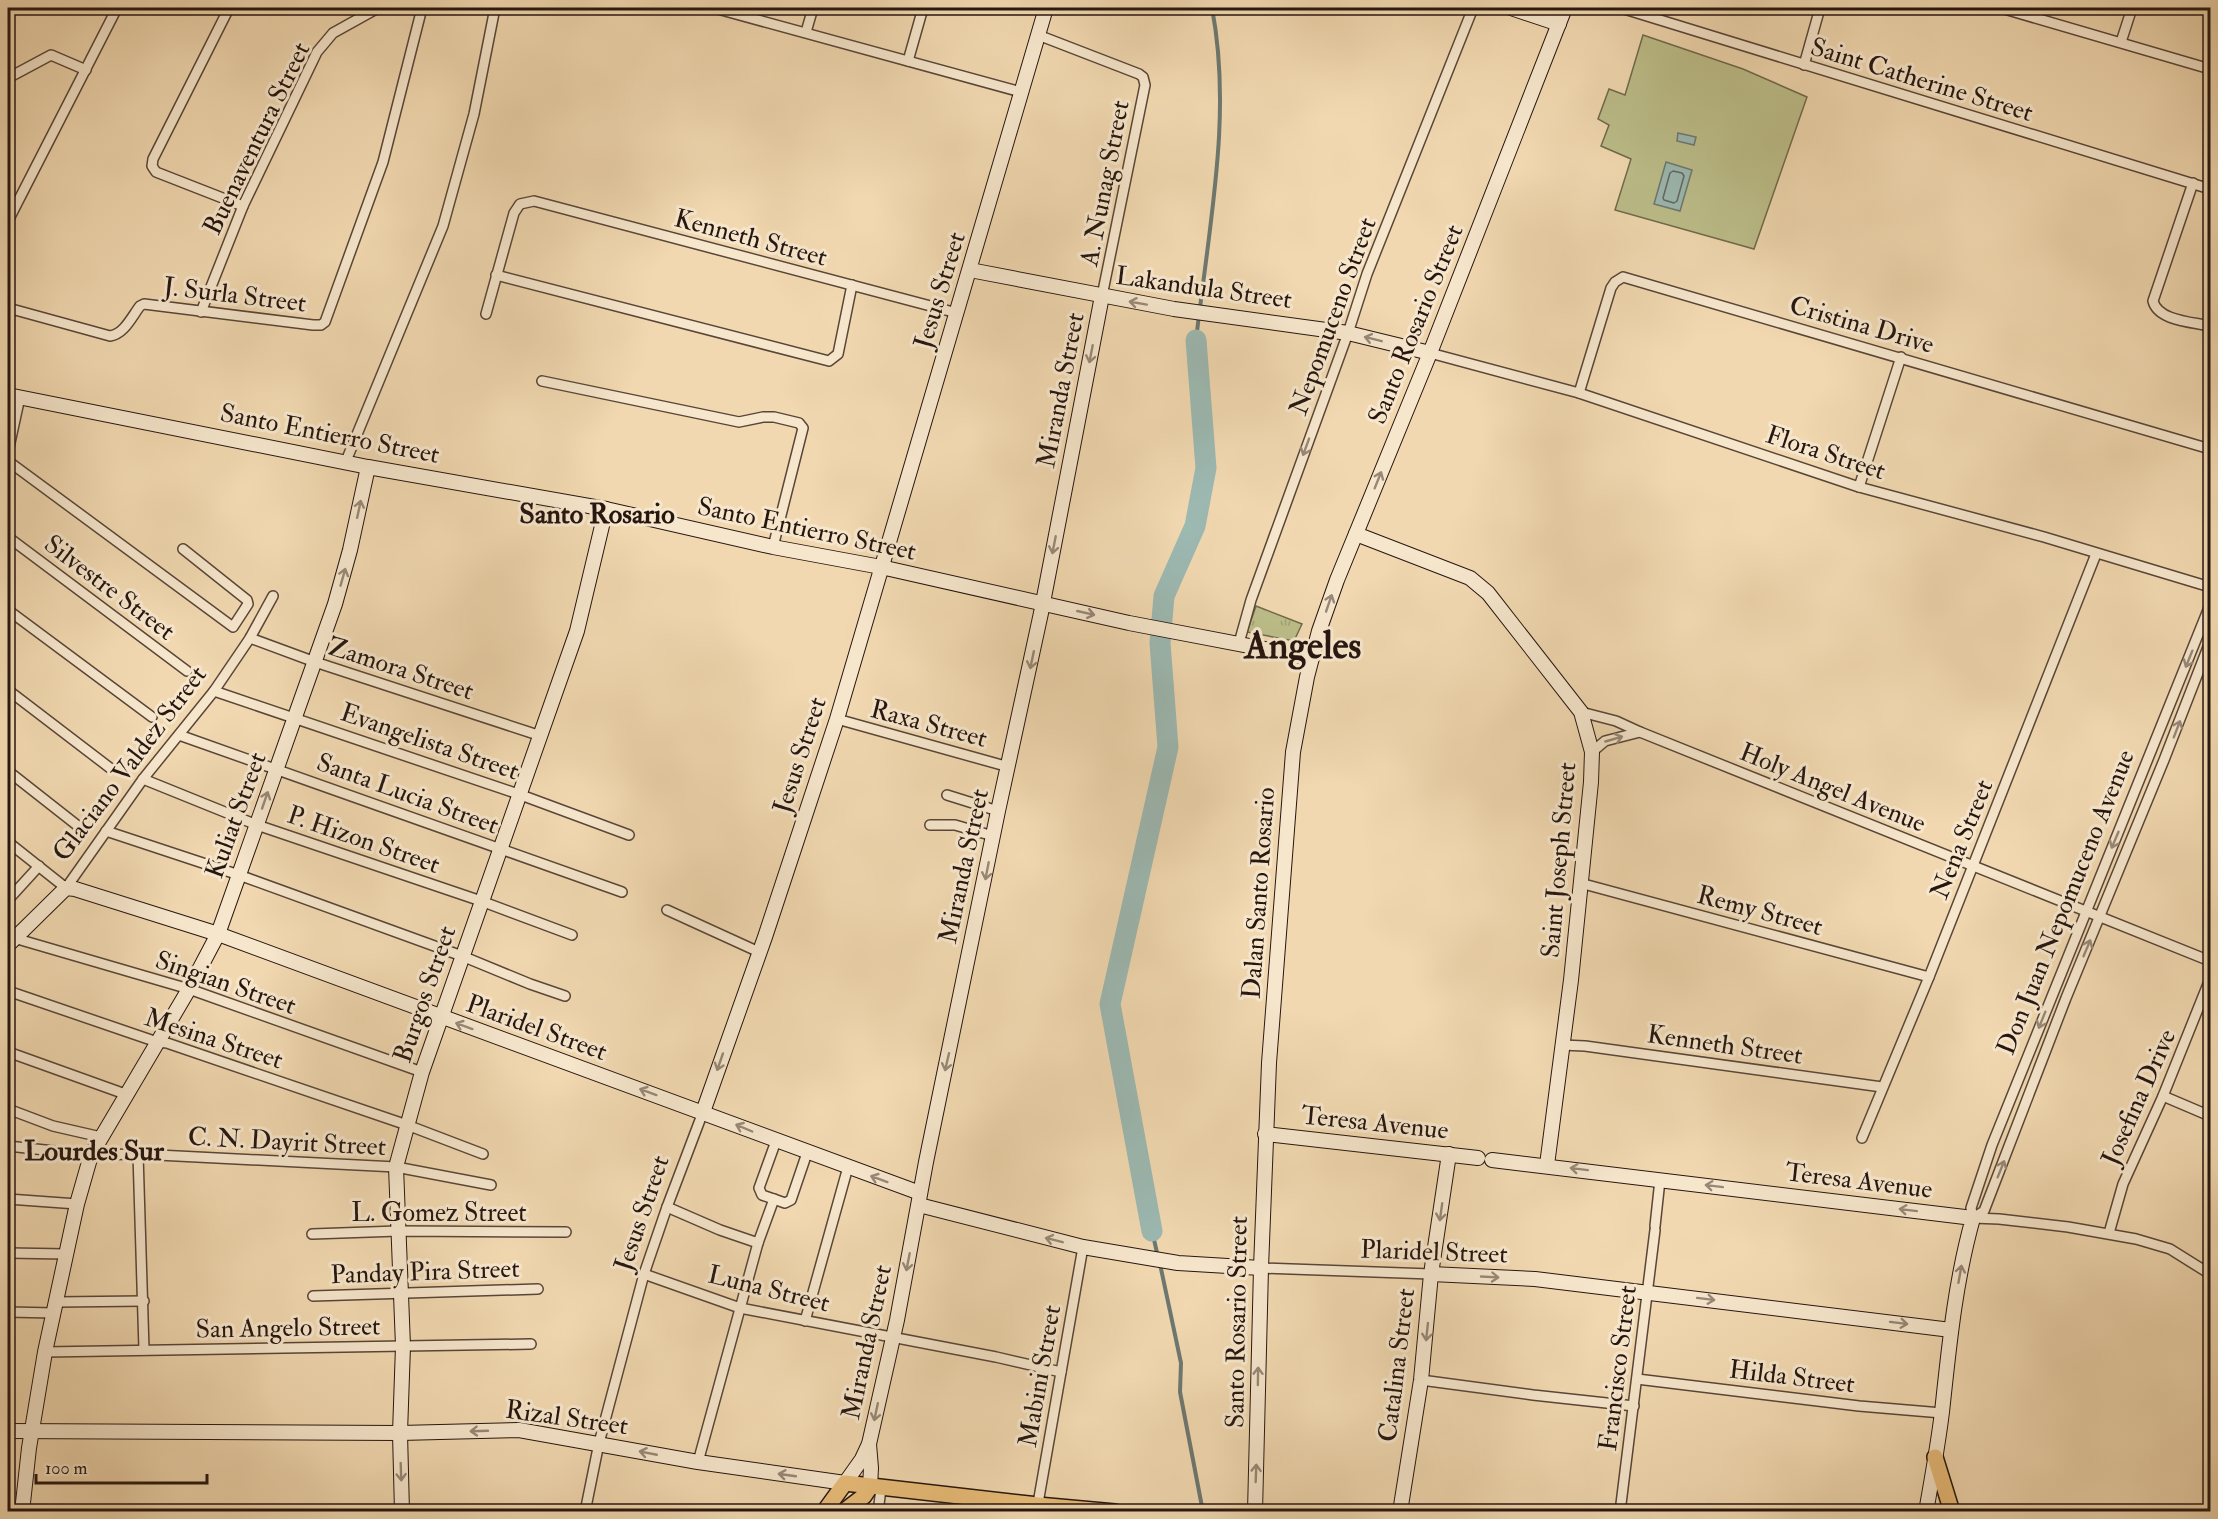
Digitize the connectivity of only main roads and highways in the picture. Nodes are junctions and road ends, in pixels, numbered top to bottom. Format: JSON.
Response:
{"nodes":[{"id":1,"x":1935,"y":1457,"type":"road end"},
{"id":2,"x":875,"y":1488,"type":"junction"},
{"id":3,"x":1037,"y":1508,"type":"edge"},
{"id":4,"x":824,"y":1512,"type":"edge"},
{"id":5,"x":843,"y":1512,"type":"edge"},
{"id":6,"x":1115,"y":1512,"type":"edge"},
{"id":7,"x":1952,"y":1512,"type":"edge"}],
"edges":[{"from":1,"to":7,"type":"main road"},
{"from":2,"to":3,"type":"main road","name":"Rizal Street"},
{"from":2,"to":4,"type":"main road","name":"Rizal Street"},
{"from":2,"to":5,"type":"main road"},
{"from":3,"to":6,"type":"main road","name":"Rizal Street"}]}
